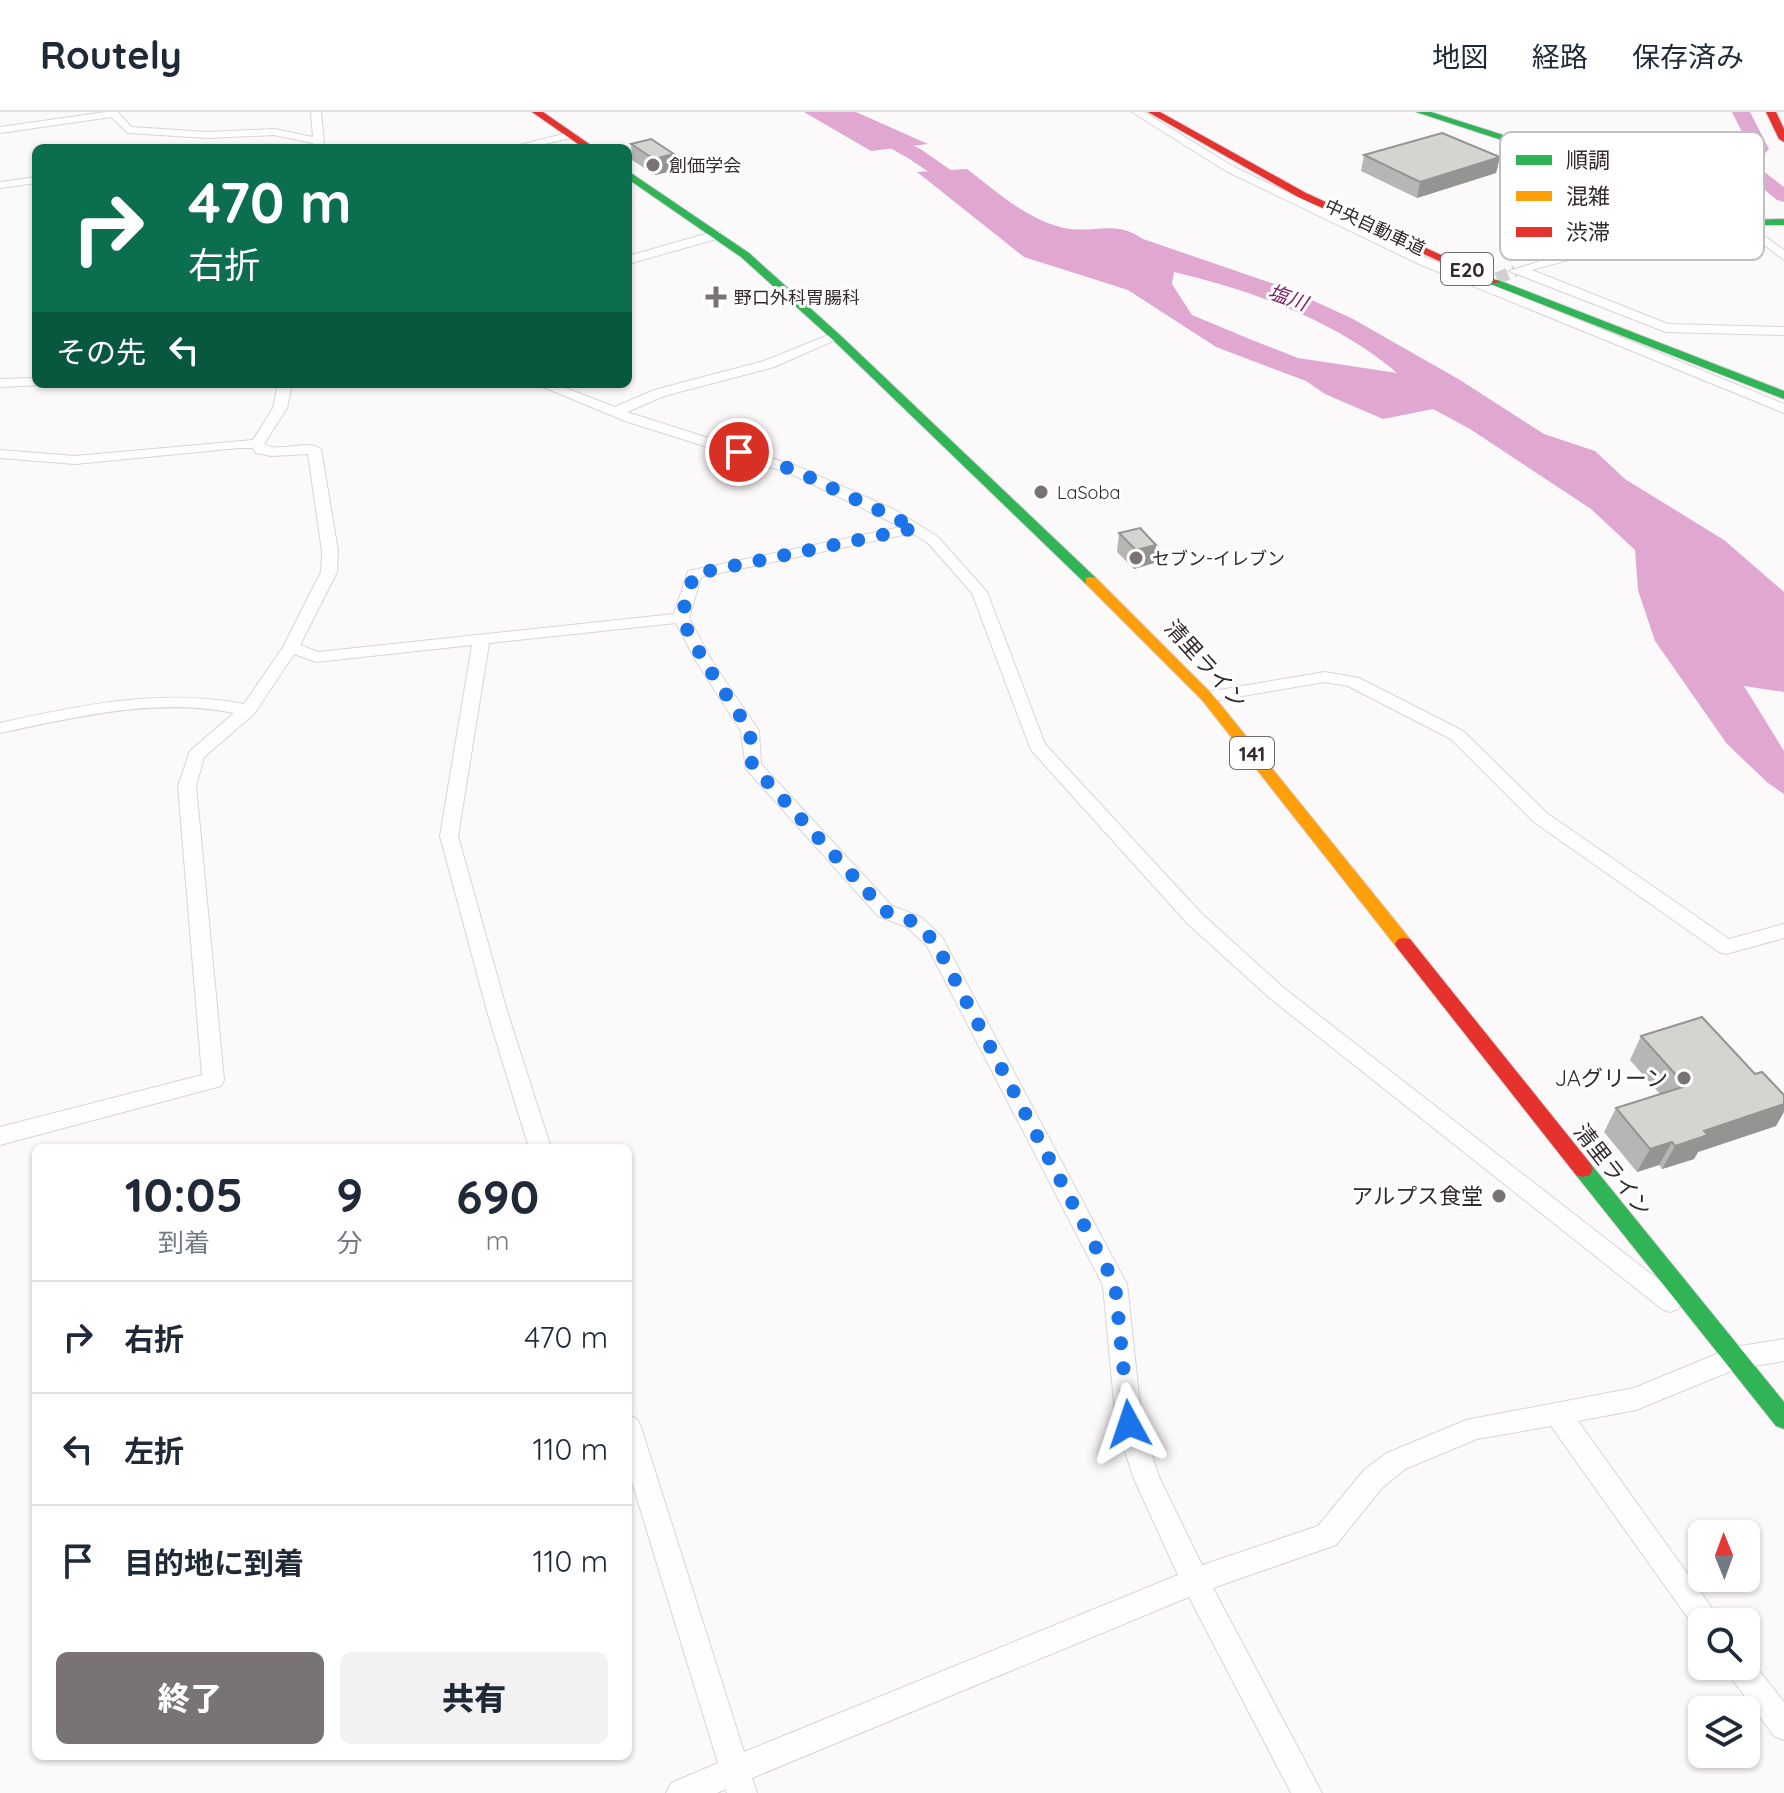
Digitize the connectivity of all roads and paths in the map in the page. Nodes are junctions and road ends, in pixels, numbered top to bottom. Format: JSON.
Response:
{"nodes":[{"id":1,"x":316,"y":112,"type":"edge"},
{"id":2,"x":537,"y":112,"type":"edge"},
{"id":3,"x":1137,"y":112,"type":"edge"},
{"id":4,"x":1153,"y":112,"type":"edge"},
{"id":5,"x":1169,"y":112,"type":"edge"},
{"id":6,"x":1421,"y":112,"type":"edge"},
{"id":7,"x":1771,"y":112,"type":"edge"},
{"id":8,"x":114,"y":113,"type":"edge"},
{"id":9,"x":0,"y":130,"type":"edge"},
{"id":10,"x":253,"y":132,"type":"junction"},
{"id":11,"x":571,"y":135,"type":"junction"},
{"id":12,"x":1500,"y":137,"type":"edge"},
{"id":13,"x":1784,"y":139,"type":"edge"},
{"id":14,"x":262,"y":144,"type":"edge"},
{"id":15,"x":317,"y":144,"type":"edge"},
{"id":16,"x":531,"y":144,"type":"edge"},
{"id":17,"x":584,"y":144,"type":"edge"},
{"id":18,"x":632,"y":177,"type":"edge"},
{"id":19,"x":32,"y":181,"type":"edge"},
{"id":20,"x":0,"y":185,"type":"edge"},
{"id":21,"x":1764,"y":222,"type":"edge"},
{"id":22,"x":1784,"y":222,"type":"edge"},
{"id":23,"x":716,"y":235,"type":"junction"},
{"id":24,"x":1764,"y":240,"type":"edge"},
{"id":25,"x":1784,"y":256,"type":"edge"},
{"id":26,"x":632,"y":259,"type":"edge"},
{"id":27,"x":1553,"y":260,"type":"edge"},
{"id":28,"x":1784,"y":331,"type":"edge"},
{"id":29,"x":836,"y":337,"type":"junction"},
{"id":30,"x":32,"y":382,"type":"edge"},
{"id":31,"x":0,"y":383,"type":"edge"},
{"id":32,"x":1784,"y":386,"type":"edge"},
{"id":33,"x":284,"y":388,"type":"edge"},
{"id":34,"x":553,"y":388,"type":"edge"},
{"id":35,"x":1784,"y":395,"type":"edge"},
{"id":36,"x":1784,"y":409,"type":"edge"},
{"id":37,"x":616,"y":412,"type":"junction"},
{"id":38,"x":257,"y":444,"type":"junction"},
{"id":39,"x":0,"y":454,"type":"edge"},
{"id":40,"x":916,"y":528,"type":"junction"},
{"id":41,"x":681,"y":618,"type":"junction"},
{"id":42,"x":481,"y":641,"type":"junction"},
{"id":43,"x":291,"y":647,"type":"junction"},
{"id":44,"x":1207,"y":697,"type":"junction"},
{"id":45,"x":248,"y":710,"type":"junction"},
{"id":46,"x":0,"y":728,"type":"edge"},
{"id":47,"x":1784,"y":931,"type":"edge"},
{"id":48,"x":0,"y":1136,"type":"edge"},
{"id":49,"x":539,"y":1144,"type":"edge"},
{"id":50,"x":1715,"y":1336,"type":"junction"},
{"id":51,"x":1784,"y":1350,"type":"edge"},
{"id":52,"x":1734,"y":1358,"type":"junction"},
{"id":53,"x":1557,"y":1413,"type":"junction"},
{"id":54,"x":1784,"y":1419,"type":"edge"},
{"id":55,"x":632,"y":1440,"type":"edge"},
{"id":56,"x":1195,"y":1581,"type":"junction"},
{"id":57,"x":1698,"y":1608,"type":"edge"},
{"id":58,"x":1750,"y":1680,"type":"edge"},
{"id":59,"x":1784,"y":1726,"type":"edge"},
{"id":60,"x":739,"y":1782,"type":"edge"},
{"id":61,"x":681,"y":1793,"type":"edge"},
{"id":62,"x":1307,"y":1793,"type":"edge"}],
"edges":[{"from":1,"to":15,"type":"street"},
{"from":2,"to":11,"type":"main road"},
{"from":3,"to":36,"type":"street"},
{"from":4,"to":35,"type":"main road","name":"中央自動車道","number":"E20"},
{"from":5,"to":32,"type":"main road","name":"中央自動車道","number":"E20"},
{"from":6,"to":12,"type":"main road"},
{"from":7,"to":13,"type":"main road"},
{"from":8,"to":9,"type":"street"},
{"from":8,"to":10,"type":"street"},
{"from":10,"to":14,"type":"street"},
{"from":10,"to":15,"type":"street"},
{"from":11,"to":16,"type":"street"},
{"from":11,"to":17,"type":"main road"},
{"from":18,"to":23,"type":"main road","name":"清里ライン","number":"141"},
{"from":19,"to":20,"type":"street"},
{"from":21,"to":22,"type":"main road"},
{"from":23,"to":26,"type":"street"},
{"from":23,"to":29,"type":"main road","name":"清里ライン","number":"141"},
{"from":24,"to":25,"type":"street"},
{"from":27,"to":28,"type":"street"},
{"from":29,"to":37,"type":"street"},
{"from":29,"to":44,"type":"main road","name":"清里ライン","number":"141"},
{"from":30,"to":31,"type":"street"},
{"from":33,"to":38,"type":"street"},
{"from":34,"to":37,"type":"street"},
{"from":37,"to":40,"type":"street"},
{"from":38,"to":39,"type":"street"},
{"from":38,"to":43,"type":"street"},
{"from":40,"to":41,"type":"street"},
{"from":40,"to":50,"type":"street"},
{"from":41,"to":42,"type":"street"},
{"from":41,"to":56,"type":"street"},
{"from":42,"to":43,"type":"street"},
{"from":42,"to":49,"type":"street"},
{"from":43,"to":45,"type":"street"},
{"from":44,"to":47,"type":"street"},
{"from":44,"to":50,"type":"main road","name":"清里ライン","number":"141"},
{"from":45,"to":46,"type":"street"},
{"from":45,"to":48,"type":"street"},
{"from":50,"to":52,"type":"main road","name":"清里ライン","number":"141"},
{"from":51,"to":52,"type":"street"},
{"from":52,"to":53,"type":"street"},
{"from":52,"to":54,"type":"main road","name":"清里ライン","number":"141"},
{"from":53,"to":56,"type":"street"},
{"from":53,"to":57,"type":"street"},
{"from":55,"to":60,"type":"street"},
{"from":56,"to":60,"type":"street"},
{"from":56,"to":62,"type":"street"},
{"from":58,"to":59,"type":"street"},
{"from":60,"to":61,"type":"street"}]}
